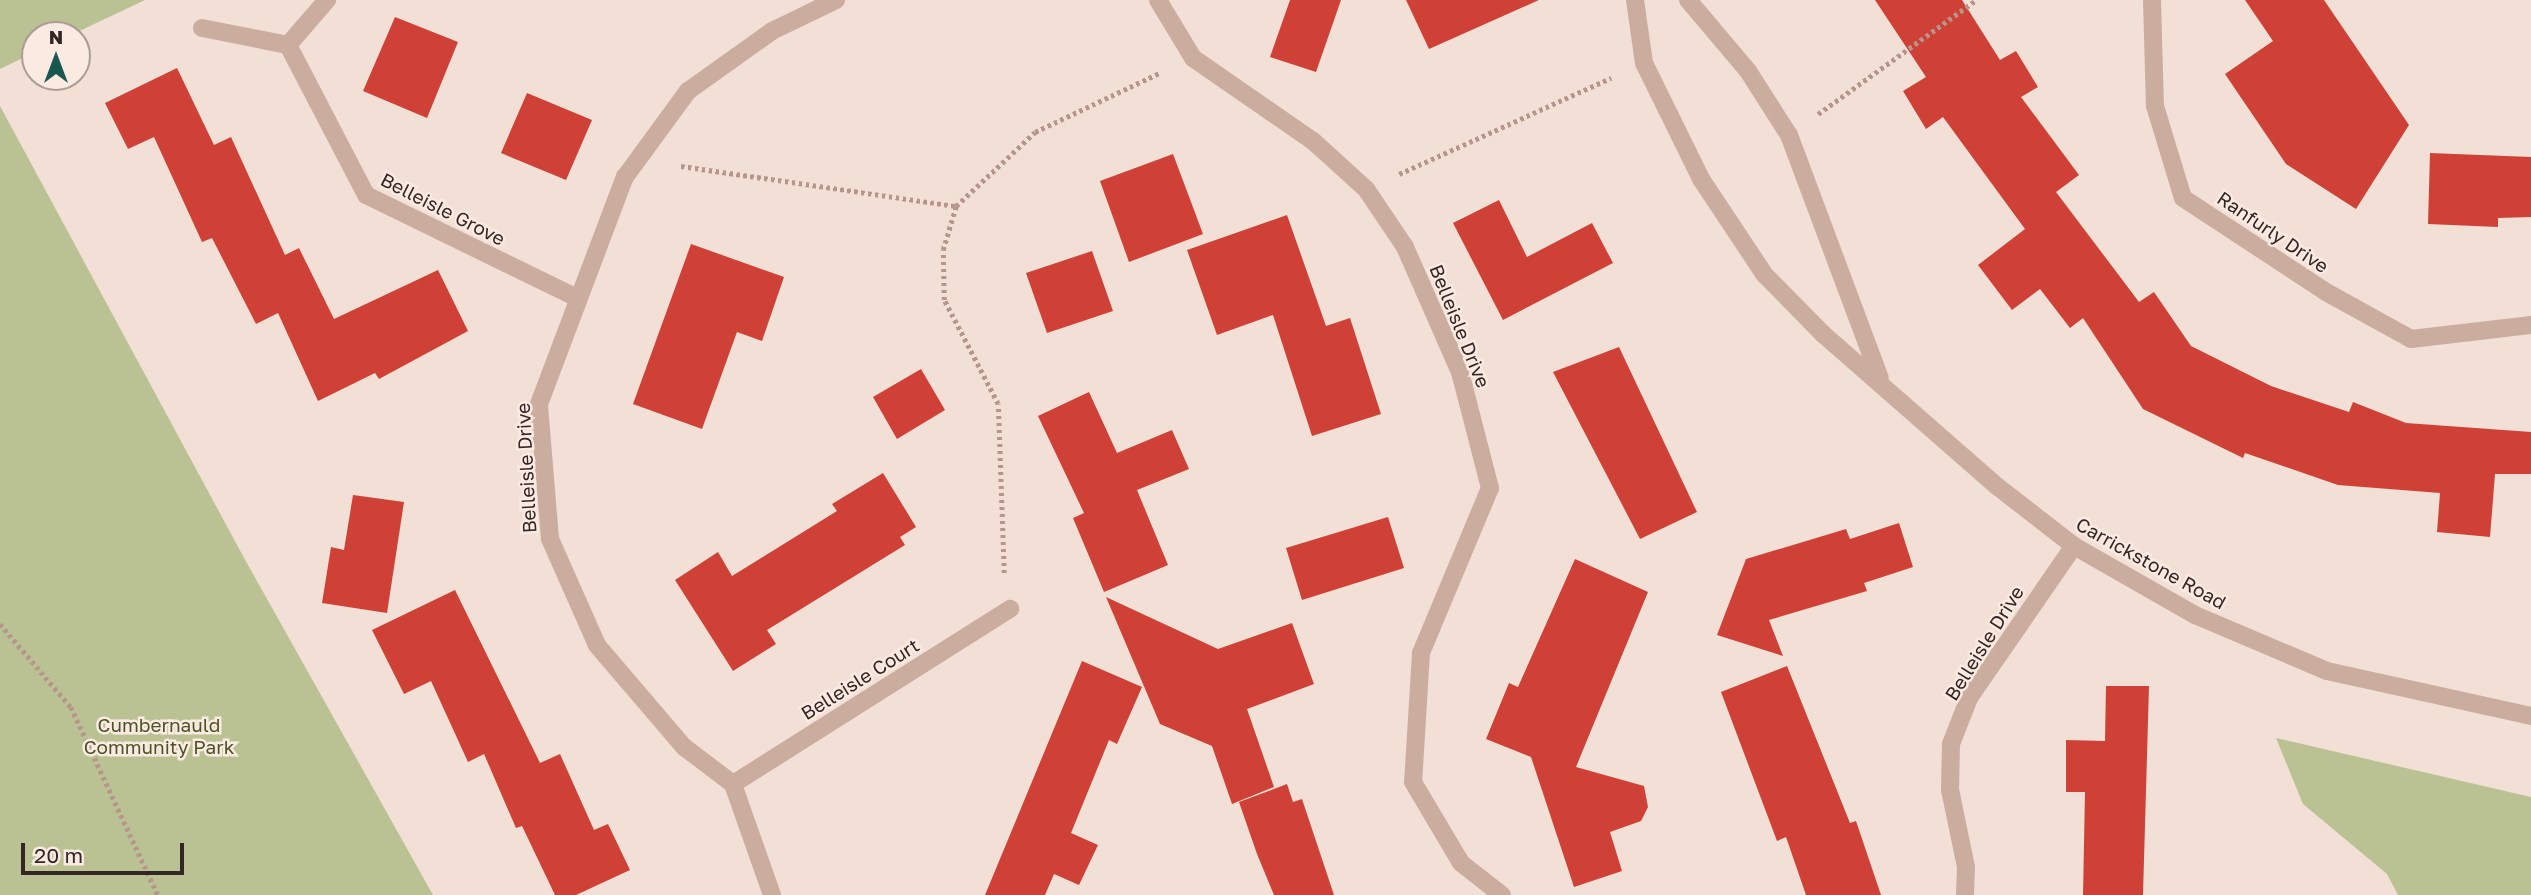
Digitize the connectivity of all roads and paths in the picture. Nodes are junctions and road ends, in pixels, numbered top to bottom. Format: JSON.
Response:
{"nodes":[{"id":1,"x":327,"y":0,"type":"edge"},
{"id":2,"x":836,"y":0,"type":"edge"},
{"id":3,"x":1158,"y":0,"type":"edge"},
{"id":4,"x":1635,"y":0,"type":"edge"},
{"id":5,"x":1688,"y":0,"type":"edge"},
{"id":6,"x":1976,"y":0,"type":"edge"},
{"id":7,"x":2152,"y":0,"type":"edge"},
{"id":8,"x":202,"y":27,"type":"dead end"},
{"id":9,"x":288,"y":45,"type":"junction"},
{"id":10,"x":1193,"y":58,"type":"junction"},
{"id":11,"x":1644,"y":63,"type":"junction"},
{"id":12,"x":1789,"y":135,"type":"junction"},
{"id":13,"x":642,"y":160,"type":"junction"},
{"id":14,"x":1366,"y":189,"type":"junction"},
{"id":15,"x":957,"y":206,"type":"junction"},
{"id":16,"x":577,"y":298,"type":"junction"},
{"id":17,"x":2531,"y":325,"type":"edge"},
{"id":18,"x":1880,"y":378,"type":"junction"},
{"id":19,"x":2074,"y":546,"type":"junction"},
{"id":20,"x":1010,"y":609,"type":"joint"},
{"id":21,"x":0,"y":624,"type":"edge"},
{"id":22,"x":2531,"y":716,"type":"edge"},
{"id":23,"x":733,"y":785,"type":"junction"},
{"id":24,"x":158,"y":895,"type":"edge"},
{"id":25,"x":772,"y":895,"type":"edge"},
{"id":26,"x":1502,"y":895,"type":"edge"},
{"id":27,"x":1965,"y":895,"type":"edge"}],
"edges":[{"from":1,"to":9,"type":"street"},
{"from":2,"to":13,"type":"street","name":"Belleisle Drive"},
{"from":3,"to":10,"type":"street","name":"Belleisle Drive"},
{"from":4,"to":11,"type":"street","name":"Carrickstone Road"},
{"from":5,"to":12,"type":"street","name":"Carrickstone Road"},
{"from":6,"to":12,"type":"path"},
{"from":7,"to":17,"type":"street","name":"Ranfurly Drive"},
{"from":8,"to":9,"type":"street"},
{"from":9,"to":16,"type":"street","name":"Belleisle Grove"},
{"from":10,"to":14,"type":"street","name":"Belleisle Drive"},
{"from":10,"to":15,"type":"path"},
{"from":11,"to":14,"type":"path"},
{"from":11,"to":18,"type":"street","name":"Carrickstone Road"},
{"from":12,"to":18,"type":"street","name":"Carrickstone Road"},
{"from":13,"to":15,"type":"path"},
{"from":13,"to":16,"type":"street","name":"Belleisle Drive"},
{"from":14,"to":26,"type":"street","name":"Belleisle Drive"},
{"from":15,"to":20,"type":"path"},
{"from":16,"to":23,"type":"street","name":"Belleisle Drive"},
{"from":18,"to":19,"type":"street","name":"Carrickstone Road"},
{"from":19,"to":22,"type":"street","name":"Carrickstone Road"},
{"from":19,"to":27,"type":"street","name":"Belleisle Drive"},
{"from":20,"to":23,"type":"street","name":"Belleisle Court"},
{"from":21,"to":24,"type":"path"},
{"from":23,"to":25,"type":"street"}]}
